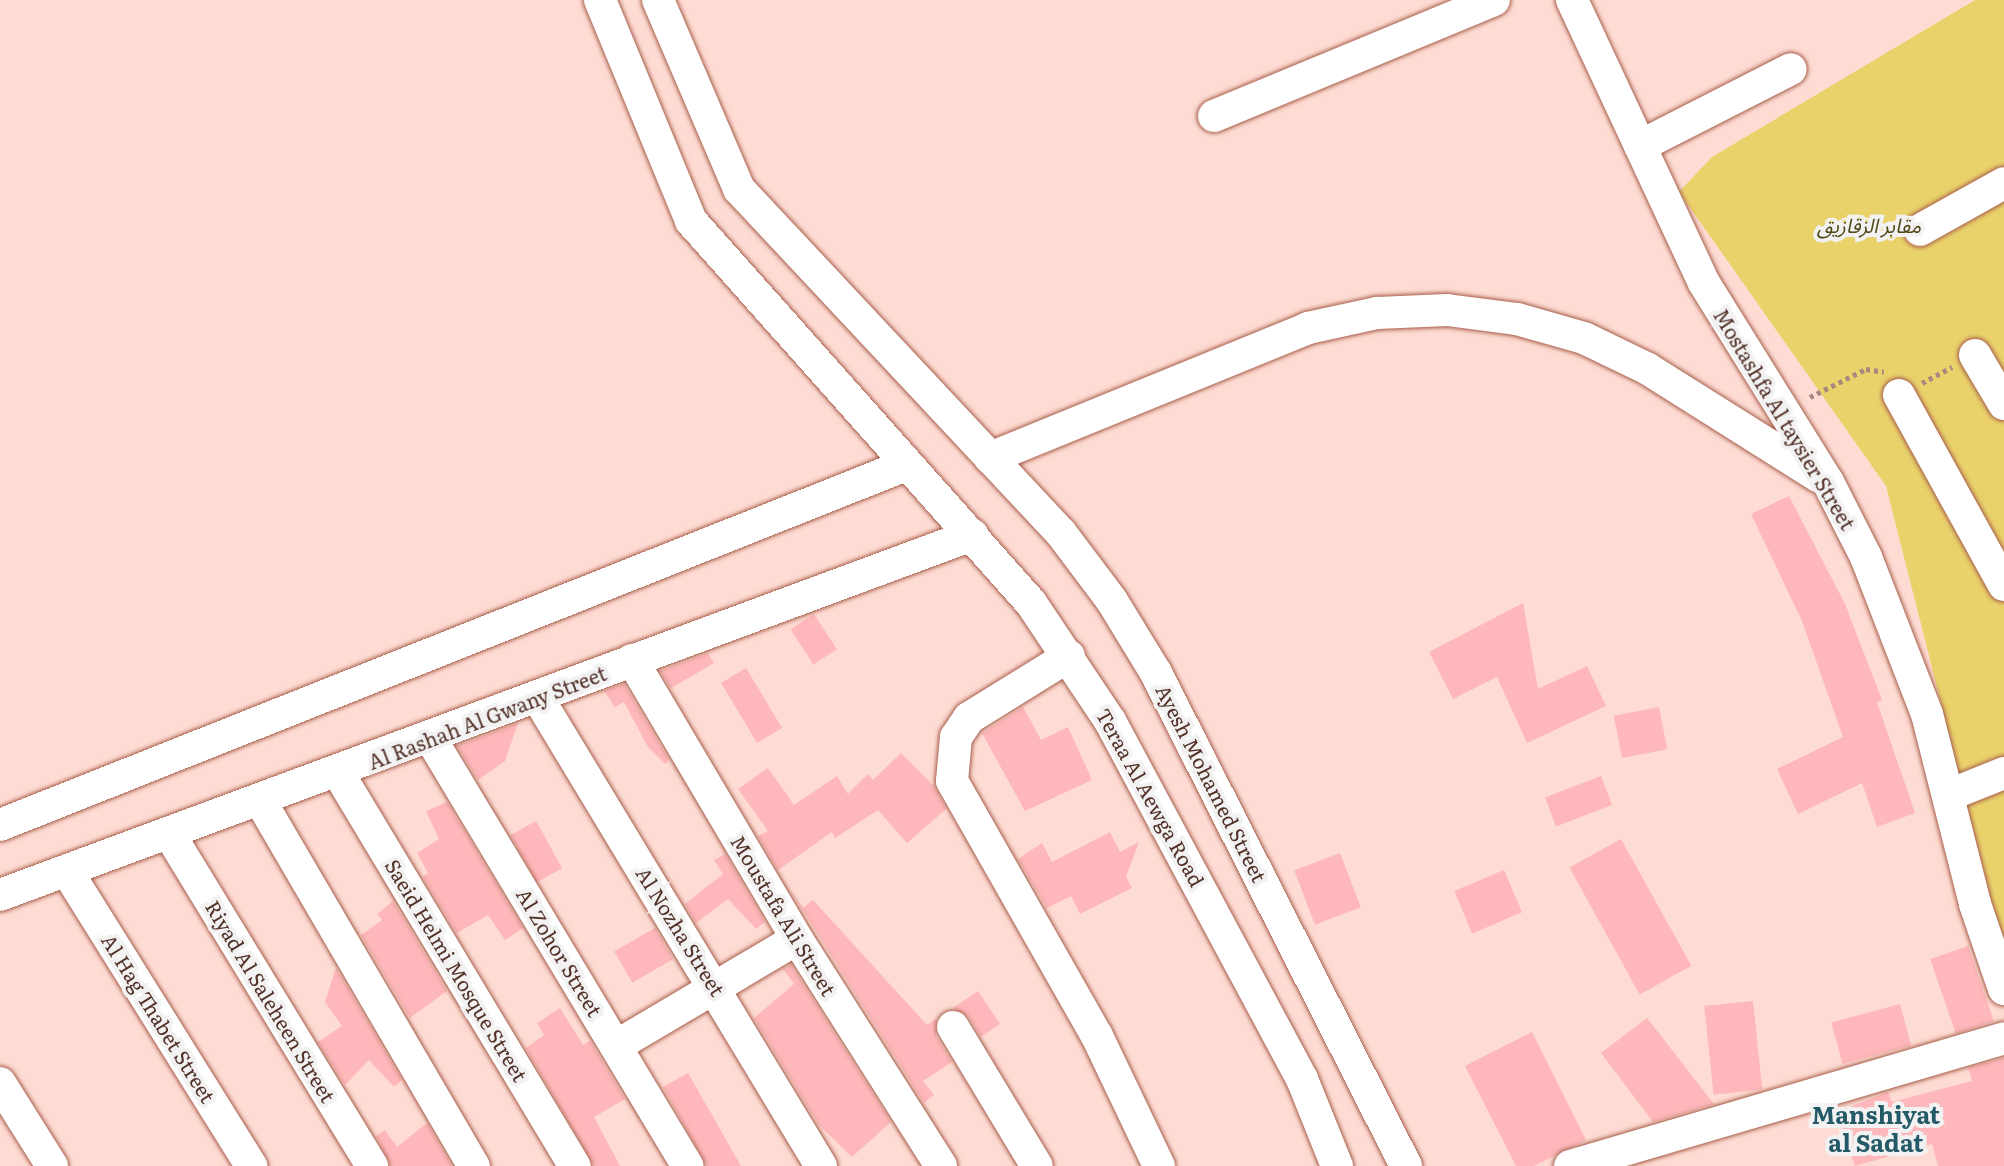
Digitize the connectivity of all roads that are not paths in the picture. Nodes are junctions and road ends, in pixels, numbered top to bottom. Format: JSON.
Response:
{"nodes":[{"id":1,"x":600,"y":0,"type":"edge"},
{"id":2,"x":658,"y":0,"type":"edge"},
{"id":3,"x":1494,"y":0,"type":"edge"},
{"id":4,"x":1572,"y":0,"type":"edge"},
{"id":5,"x":1791,"y":69,"type":"dead end"},
{"id":6,"x":1214,"y":116,"type":"dead end"},
{"id":7,"x":1640,"y":146,"type":"junction"},
{"id":8,"x":2004,"y":183,"type":"edge"},
{"id":9,"x":1920,"y":230,"type":"dead end"},
{"id":10,"x":1975,"y":355,"type":"road end"},
{"id":11,"x":1899,"y":395,"type":"road end"},
{"id":12,"x":2004,"y":404,"type":"edge"},
{"id":13,"x":990,"y":458,"type":"junction"},
{"id":14,"x":906,"y":465,"type":"junction"},
{"id":15,"x":1828,"y":482,"type":"junction"},
{"id":16,"x":972,"y":535,"type":"junction"},
{"id":17,"x":2004,"y":585,"type":"edge"},
{"id":18,"x":1069,"y":656,"type":"junction"},
{"id":19,"x":632,"y":660,"type":"junction"},
{"id":20,"x":538,"y":698,"type":"junction"},
{"id":21,"x":431,"y":739,"type":"junction"},
{"id":22,"x":2004,"y":773,"type":"edge"},
{"id":23,"x":339,"y":774,"type":"junction"},
{"id":24,"x":1949,"y":795,"type":"junction"},
{"id":25,"x":261,"y":802,"type":"junction"},
{"id":26,"x":0,"y":825,"type":"edge"},
{"id":27,"x":170,"y":835,"type":"junction"},
{"id":28,"x":67,"y":871,"type":"junction"},
{"id":29,"x":0,"y":895,"type":"edge"},
{"id":30,"x":797,"y":939,"type":"junction"},
{"id":31,"x":716,"y":986,"type":"junction"},
{"id":32,"x":2004,"y":989,"type":"edge"},
{"id":33,"x":953,"y":1027,"type":"dead end"},
{"id":34,"x":2004,"y":1038,"type":"edge"},
{"id":35,"x":616,"y":1046,"type":"junction"},
{"id":36,"x":0,"y":1083,"type":"edge"},
{"id":37,"x":1579,"y":1165,"type":"edge"},
{"id":38,"x":52,"y":1166,"type":"edge"},
{"id":39,"x":251,"y":1166,"type":"edge"},
{"id":40,"x":372,"y":1166,"type":"edge"},
{"id":41,"x":474,"y":1166,"type":"edge"},
{"id":42,"x":575,"y":1166,"type":"edge"},
{"id":43,"x":688,"y":1166,"type":"edge"},
{"id":44,"x":821,"y":1166,"type":"edge"},
{"id":45,"x":941,"y":1166,"type":"edge"},
{"id":46,"x":1037,"y":1166,"type":"edge"},
{"id":47,"x":1159,"y":1166,"type":"edge"},
{"id":48,"x":1337,"y":1166,"type":"edge"},
{"id":49,"x":1406,"y":1166,"type":"edge"}],
"edges":[{"from":1,"to":14,"type":"street","name":"Teraa Al Aewga Road"},
{"from":2,"to":13,"type":"street","name":"Ayesh Mohamed Street"},
{"from":3,"to":6,"type":"street"},
{"from":4,"to":7,"type":"street","name":"Mostashfa Al taysier Street"},
{"from":5,"to":7,"type":"street"},
{"from":7,"to":15,"type":"street","name":"Mostashfa Al taysier Street"},
{"from":8,"to":9,"type":"street"},
{"from":10,"to":12,"type":"street"},
{"from":11,"to":17,"type":"street"},
{"from":13,"to":15,"type":"street"},
{"from":13,"to":49,"type":"street","name":"Ayesh Mohamed Street"},
{"from":14,"to":16,"type":"street","name":"Teraa Al Aewga Road"},
{"from":14,"to":26,"type":"street"},
{"from":15,"to":24,"type":"street","name":"Mostashfa Al taysier Street"},
{"from":16,"to":18,"type":"street","name":"Teraa Al Aewga Road"},
{"from":16,"to":19,"type":"street","name":"Al Rashah Al Gwany Street"},
{"from":18,"to":47,"type":"street"},
{"from":18,"to":48,"type":"street","name":"Teraa Al Aewga Road"},
{"from":19,"to":20,"type":"street","name":"Al Rashah Al Gwany Street"},
{"from":19,"to":30,"type":"street","name":"Moustafa Ali Street"},
{"from":20,"to":21,"type":"street","name":"Al Rashah Al Gwany Street"},
{"from":20,"to":31,"type":"street","name":"Al Nozha Street"},
{"from":21,"to":23,"type":"street","name":"Al Rashah Al Gwany Street"},
{"from":21,"to":35,"type":"street","name":"Al Zohor Street"},
{"from":22,"to":24,"type":"street"},
{"from":23,"to":25,"type":"street","name":"Al Rashah Al Gwany Street"},
{"from":23,"to":42,"type":"street","name":"Saeid Helmi Mosque Street"},
{"from":24,"to":32,"type":"street","name":"Mostashfa Al taysier Street"},
{"from":25,"to":27,"type":"street","name":"Al Rashah Al Gwany Street"},
{"from":25,"to":41,"type":"street"},
{"from":27,"to":28,"type":"street","name":"Al Rashah Al Gwany Street"},
{"from":27,"to":40,"type":"street","name":"Riyad Al Saleheen Street"},
{"from":28,"to":29,"type":"street","name":"Al Rashah Al Gwany Street"},
{"from":28,"to":39,"type":"street","name":"Al Hag Thabet Street"},
{"from":30,"to":31,"type":"street"},
{"from":30,"to":45,"type":"street","name":"Moustafa Ali Street"},
{"from":31,"to":35,"type":"street"},
{"from":31,"to":44,"type":"street","name":"Al Nozha Street"},
{"from":33,"to":46,"type":"street"},
{"from":34,"to":37,"type":"street"},
{"from":35,"to":43,"type":"street","name":"Al Zohor Street"},
{"from":36,"to":38,"type":"street"}]}
